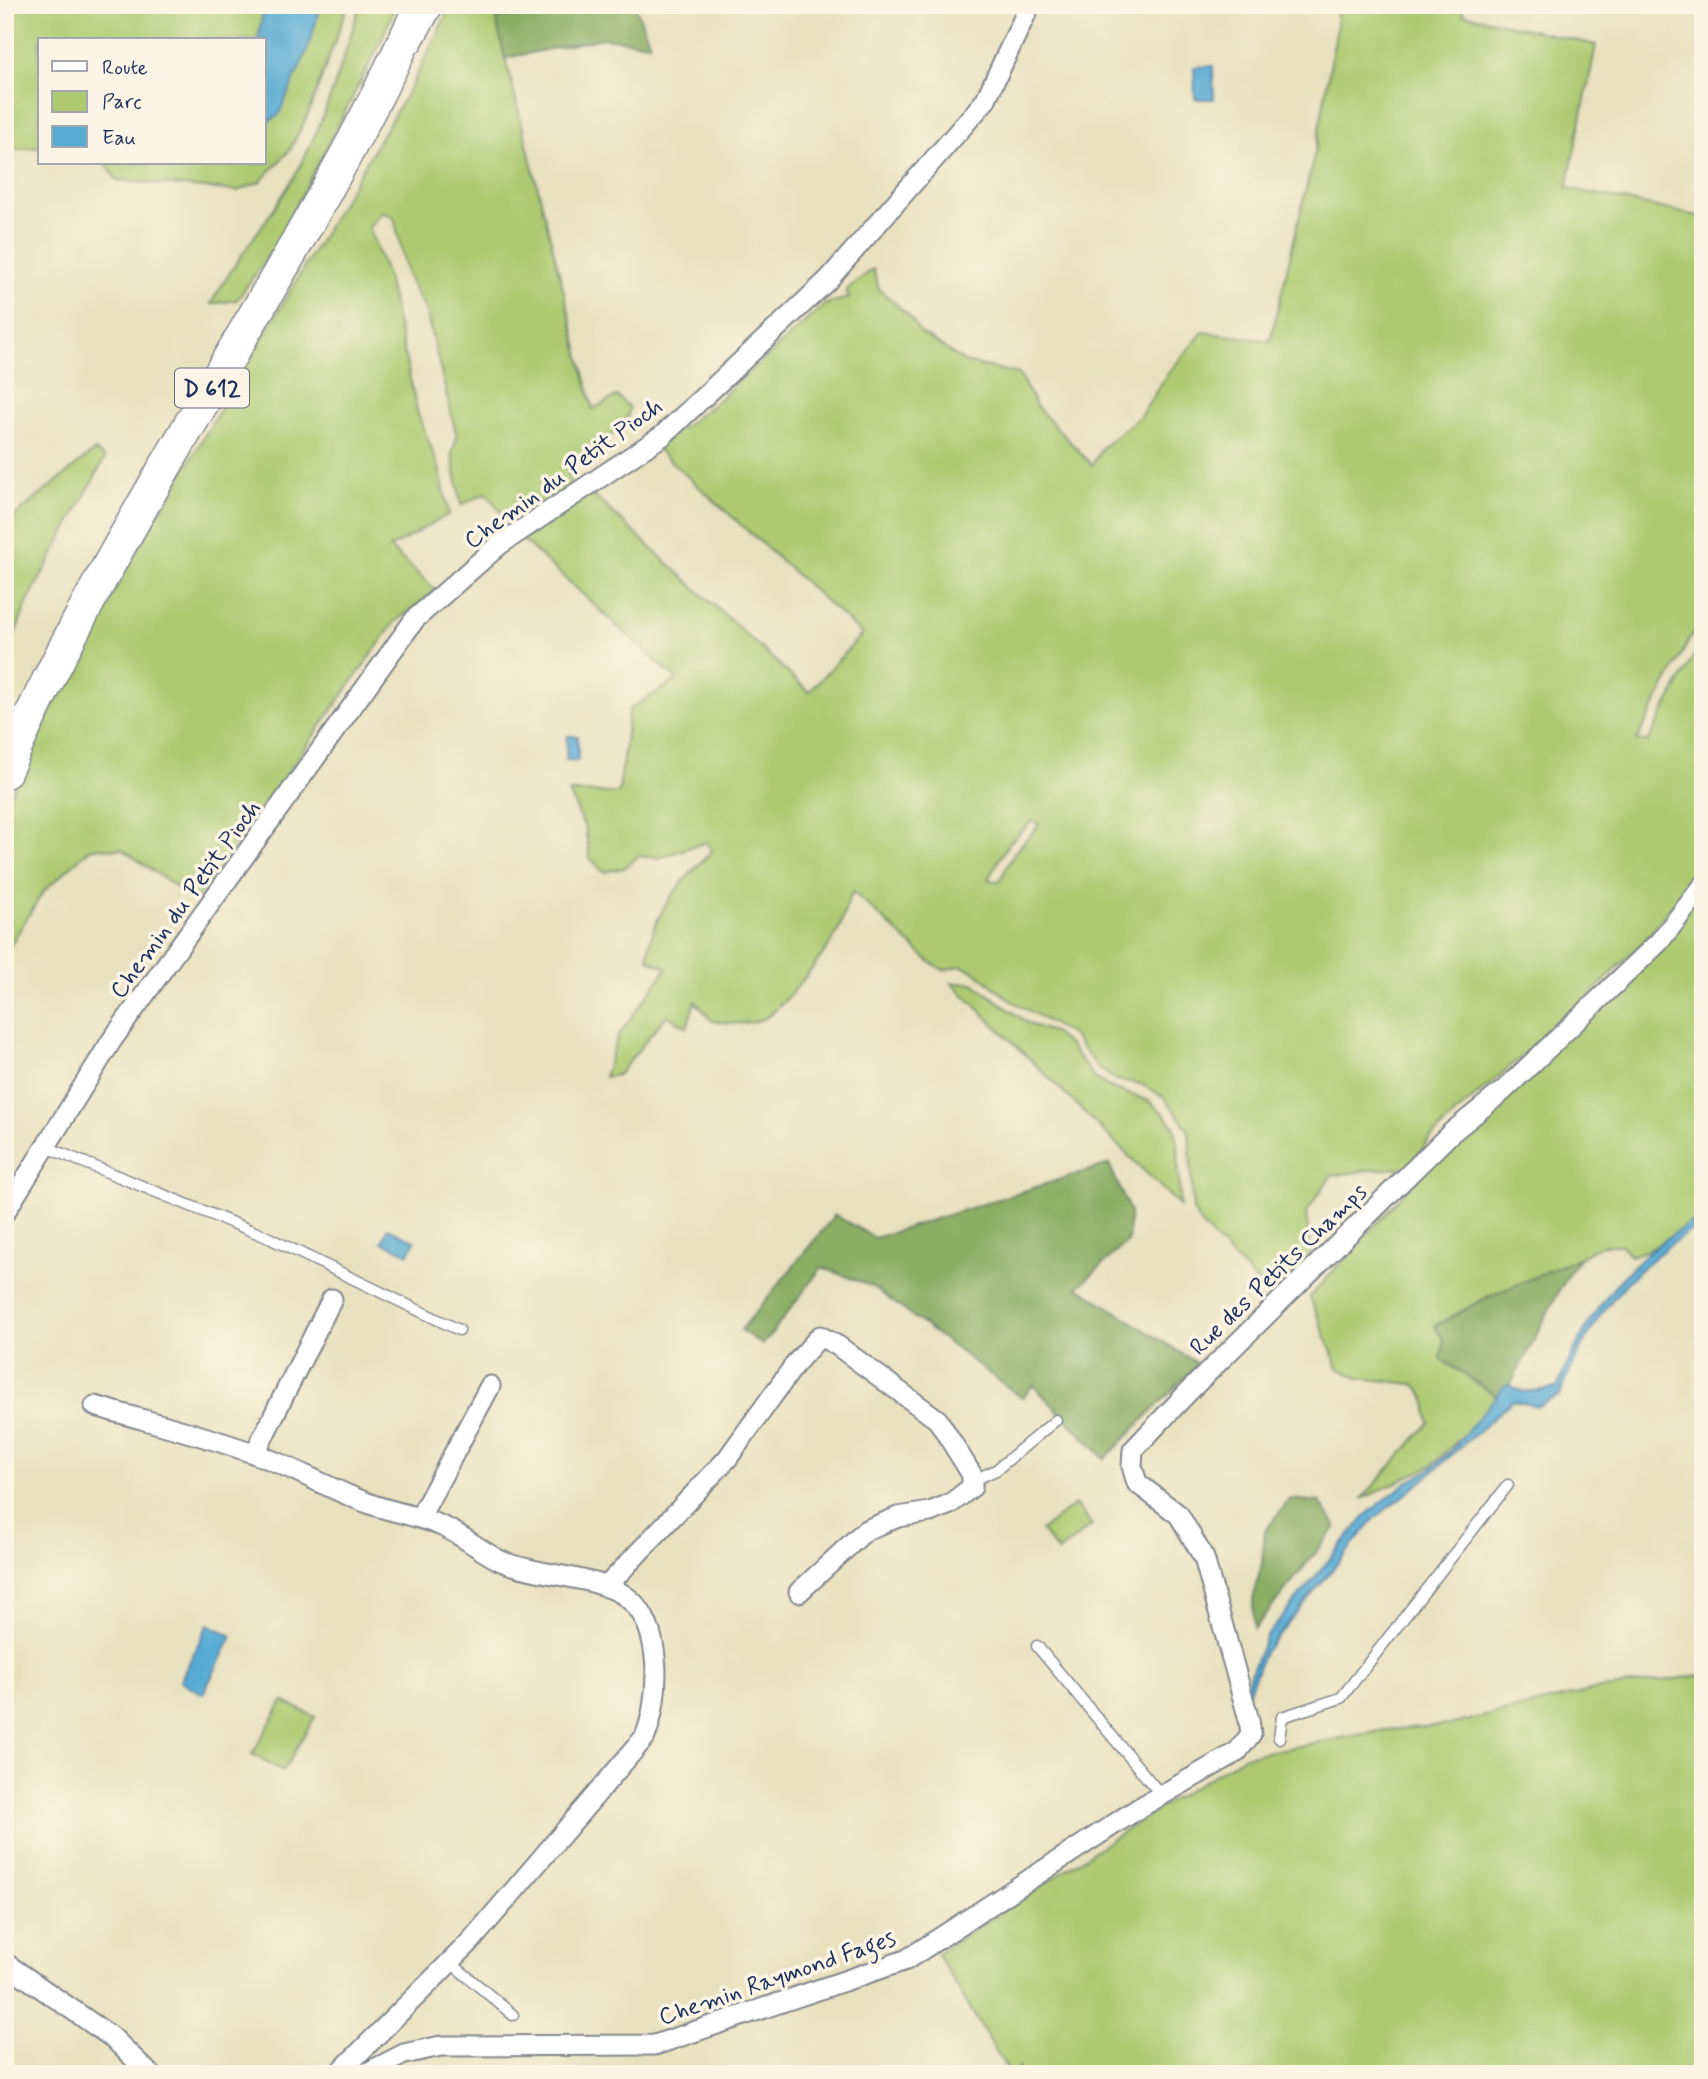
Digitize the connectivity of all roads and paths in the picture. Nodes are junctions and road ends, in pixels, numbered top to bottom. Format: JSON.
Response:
{"nodes":[{"id":1,"x":421,"y":5,"type":"edge"},
{"id":2,"x":439,"y":5,"type":"edge"},
{"id":3,"x":1030,"y":5,"type":"edge"},
{"id":4,"x":378,"y":99,"type":"junction"},
{"id":5,"x":5,"y":772,"type":"edge"},
{"id":6,"x":1703,"y":886,"type":"edge"},
{"id":7,"x":46,"y":1147,"type":"junction"},
{"id":8,"x":5,"y":1212,"type":"edge"},
{"id":9,"x":332,"y":1299,"type":"dead end"},
{"id":10,"x":459,"y":1330,"type":"dead end"},
{"id":11,"x":490,"y":1386,"type":"dead end"},
{"id":12,"x":95,"y":1406,"type":"dead end"},
{"id":13,"x":1056,"y":1420,"type":"dead end"},
{"id":14,"x":255,"y":1453,"type":"junction"},
{"id":15,"x":972,"y":1481,"type":"junction"},
{"id":16,"x":1508,"y":1485,"type":"dead end"},
{"id":17,"x":420,"y":1517,"type":"junction"},
{"id":18,"x":606,"y":1587,"type":"junction"},
{"id":19,"x":799,"y":1592,"type":"dead end"},
{"id":20,"x":1037,"y":1646,"type":"dead end"},
{"id":21,"x":1279,"y":1738,"type":"dead end"},
{"id":22,"x":1237,"y":1752,"type":"joint"},
{"id":23,"x":1163,"y":1796,"type":"junction"},
{"id":24,"x":450,"y":1962,"type":"junction"},
{"id":25,"x":5,"y":1963,"type":"edge"},
{"id":26,"x":513,"y":2015,"type":"dead end"},
{"id":27,"x":150,"y":2074,"type":"edge"},
{"id":28,"x":338,"y":2074,"type":"edge"},
{"id":29,"x":365,"y":2074,"type":"edge"}],
"edges":[{"from":1,"to":4,"type":"highway","number":"D 612"},
{"from":2,"to":4,"type":"lane"},
{"from":3,"to":7,"type":"street","name":"Chemin du Petit Pioch"},
{"from":4,"to":5,"type":"highway","number":"D 612"},
{"from":6,"to":22,"type":"street","name":"Rue des Petits Champs"},
{"from":7,"to":8,"type":"street","name":"Chemin du Petit Pioch"},
{"from":7,"to":10,"type":"lane"},
{"from":9,"to":14,"type":"street"},
{"from":11,"to":17,"type":"street"},
{"from":12,"to":14,"type":"street"},
{"from":13,"to":15,"type":"lane"},
{"from":14,"to":17,"type":"street"},
{"from":15,"to":18,"type":"street"},
{"from":15,"to":19,"type":"street"},
{"from":16,"to":21,"type":"lane"},
{"from":17,"to":18,"type":"street"},
{"from":18,"to":24,"type":"street"},
{"from":20,"to":23,"type":"lane"},
{"from":22,"to":23,"type":"street","name":"Chemin Raymond Fages"},
{"from":23,"to":29,"type":"street","name":"Chemin Raymond Fages"},
{"from":24,"to":26,"type":"lane"},
{"from":24,"to":28,"type":"street"},
{"from":25,"to":27,"type":"street"}]}
